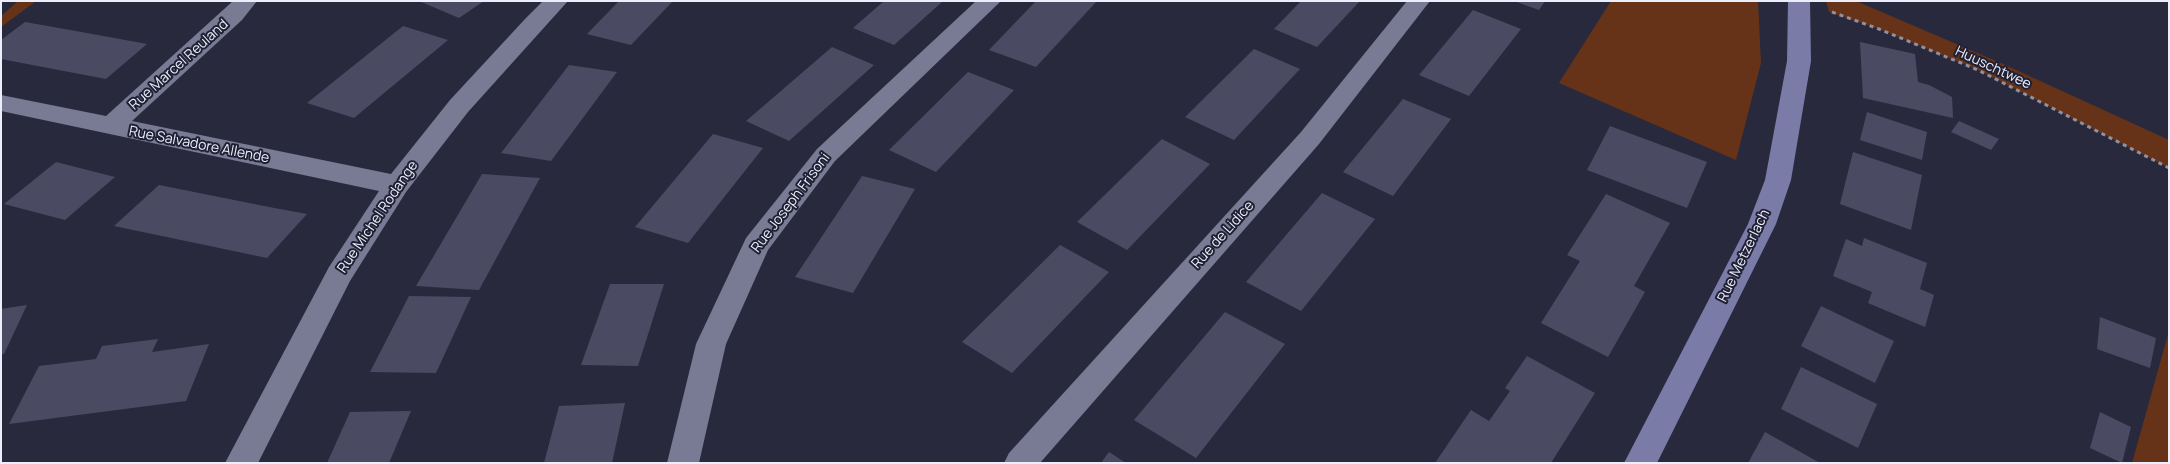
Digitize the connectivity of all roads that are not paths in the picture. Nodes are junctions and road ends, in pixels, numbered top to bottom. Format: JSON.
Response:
{"nodes":[{"id":1,"x":246,"y":1,"type":"edge"},
{"id":2,"x":557,"y":1,"type":"edge"},
{"id":3,"x":990,"y":1,"type":"edge"},
{"id":4,"x":1419,"y":1,"type":"edge"},
{"id":5,"x":1800,"y":3,"type":"edge"},
{"id":6,"x":1,"y":103,"type":"edge"},
{"id":7,"x":110,"y":127,"type":"junction"},
{"id":8,"x":397,"y":185,"type":"junction"},
{"id":9,"x":237,"y":462,"type":"edge"},
{"id":10,"x":683,"y":463,"type":"edge"},
{"id":11,"x":1020,"y":463,"type":"edge"},
{"id":12,"x":1640,"y":463,"type":"edge"}],
"edges":[{"from":1,"to":7,"type":"street","name":"Rue Marcel Reuland"},
{"from":2,"to":8,"type":"street","name":"Rue Michel Rodange"},
{"from":3,"to":10,"type":"street","name":"Rue Joseph Frisoni"},
{"from":4,"to":11,"type":"street","name":"Rue de Lidice"},
{"from":5,"to":12,"type":"main road","name":"Rue Metzerlach"},
{"from":6,"to":7,"type":"street","name":"Rue Salvadore Allende"},
{"from":7,"to":8,"type":"street","name":"Rue Salvadore Allende"},
{"from":8,"to":9,"type":"street","name":"Rue Michel Rodange"}]}
